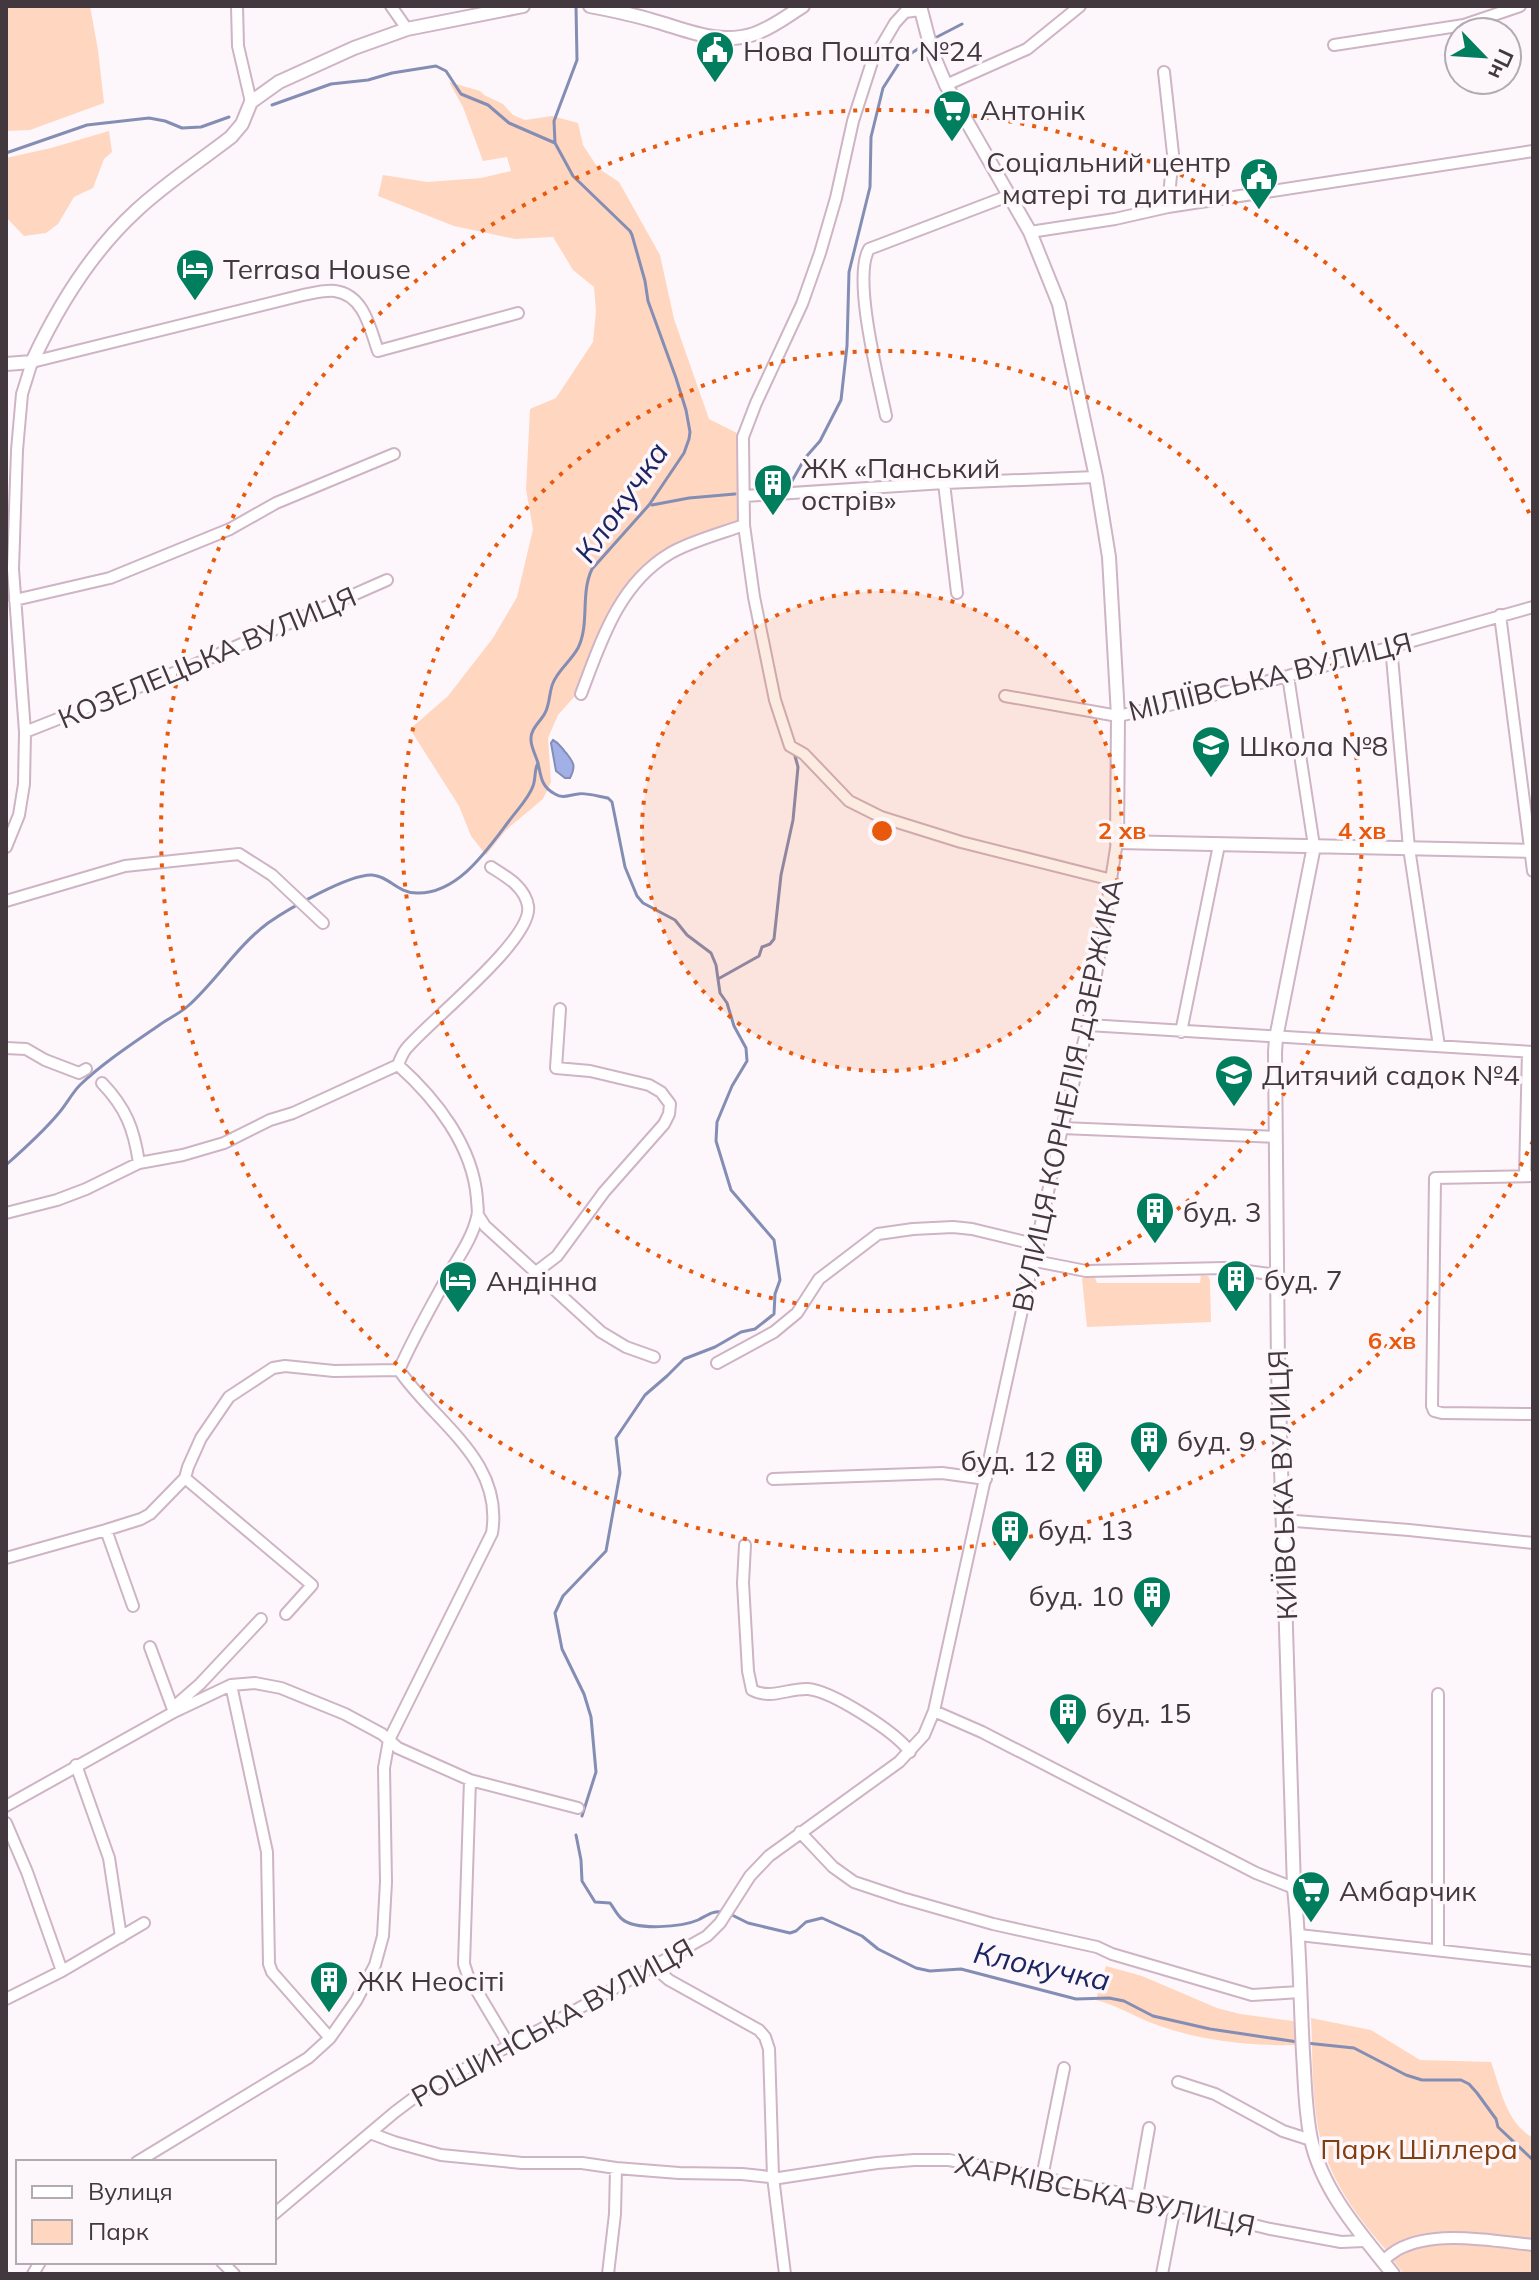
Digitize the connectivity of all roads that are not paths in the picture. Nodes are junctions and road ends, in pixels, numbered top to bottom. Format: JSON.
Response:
{"nodes":[{"id":1,"x":237,"y":6,"type":"edge"},
{"id":2,"x":391,"y":6,"type":"edge"},
{"id":3,"x":523,"y":6,"type":"edge"},
{"id":4,"x":590,"y":6,"type":"edge"},
{"id":5,"x":803,"y":6,"type":"edge"},
{"id":6,"x":1080,"y":6,"type":"edge"},
{"id":7,"x":1520,"y":6,"type":"edge"},
{"id":8,"x":920,"y":8,"type":"edge"},
{"id":9,"x":407,"y":29,"type":"junction"},
{"id":10,"x":1334,"y":45,"type":"dead end"},
{"id":11,"x":1164,"y":72,"type":"dead end"},
{"id":12,"x":946,"y":85,"type":"junction"},
{"id":13,"x":251,"y":102,"type":"junction"},
{"id":14,"x":1533,"y":151,"type":"edge"},
{"id":15,"x":1008,"y":196,"type":"junction"},
{"id":16,"x":1168,"y":207,"type":"junction"},
{"id":17,"x":1030,"y":232,"type":"junction"},
{"id":18,"x":518,"y":313,"type":"dead end"},
{"id":19,"x":32,"y":362,"type":"junction"},
{"id":20,"x":6,"y":364,"type":"edge"},
{"id":21,"x":886,"y":416,"type":"dead end"},
{"id":22,"x":394,"y":454,"type":"dead end"},
{"id":23,"x":1096,"y":477,"type":"junction"},
{"id":24,"x":944,"y":483,"type":"junction"},
{"id":25,"x":745,"y":496,"type":"junction"},
{"id":26,"x":744,"y":525,"type":"junction"},
{"id":27,"x":387,"y":580,"type":"dead end"},
{"id":28,"x":957,"y":593,"type":"dead end"},
{"id":29,"x":15,"y":600,"type":"junction"},
{"id":30,"x":1533,"y":607,"type":"edge"},
{"id":31,"x":1500,"y":615,"type":"junction"},
{"id":32,"x":1391,"y":646,"type":"junction"},
{"id":33,"x":1288,"y":676,"type":"junction"},
{"id":34,"x":581,"y":694,"type":"dead end"},
{"id":35,"x":1005,"y":696,"type":"dead end"},
{"id":36,"x":1118,"y":716,"type":"junction"},
{"id":37,"x":25,"y":732,"type":"junction"},
{"id":38,"x":1117,"y":842,"type":"junction"},
{"id":39,"x":1219,"y":845,"type":"junction"},
{"id":40,"x":1314,"y":846,"type":"junction"},
{"id":41,"x":6,"y":847,"type":"edge"},
{"id":42,"x":1409,"y":848,"type":"junction"},
{"id":43,"x":1532,"y":851,"type":"edge"},
{"id":44,"x":491,"y":867,"type":"dead end"},
{"id":45,"x":1533,"y":871,"type":"edge"},
{"id":46,"x":1112,"y":880,"type":"junction"},
{"id":47,"x":6,"y":901,"type":"edge"},
{"id":48,"x":323,"y":923,"type":"dead end"},
{"id":49,"x":560,"y":1009,"type":"dead end"},
{"id":50,"x":1088,"y":1025,"type":"junction"},
{"id":51,"x":1181,"y":1032,"type":"junction"},
{"id":52,"x":1276,"y":1038,"type":"junction"},
{"id":53,"x":1439,"y":1046,"type":"junction"},
{"id":54,"x":6,"y":1048,"type":"edge"},
{"id":55,"x":1530,"y":1052,"type":"edge"},
{"id":56,"x":398,"y":1065,"type":"junction"},
{"id":57,"x":86,"y":1069,"type":"dead end"},
{"id":58,"x":102,"y":1083,"type":"dead end"},
{"id":59,"x":1062,"y":1128,"type":"junction"},
{"id":60,"x":1276,"y":1137,"type":"junction"},
{"id":61,"x":139,"y":1163,"type":"junction"},
{"id":62,"x":1529,"y":1176,"type":"edge"},
{"id":63,"x":6,"y":1213,"type":"edge"},
{"id":64,"x":478,"y":1215,"type":"junction"},
{"id":65,"x":1038,"y":1245,"type":"junction"},
{"id":66,"x":1035,"y":1261,"type":"junction"},
{"id":67,"x":536,"y":1272,"type":"junction"},
{"id":68,"x":1277,"y":1275,"type":"junction"},
{"id":69,"x":654,"y":1357,"type":"dead end"},
{"id":70,"x":717,"y":1363,"type":"dead end"},
{"id":71,"x":399,"y":1370,"type":"junction"},
{"id":72,"x":1533,"y":1414,"type":"edge"},
{"id":73,"x":185,"y":1478,"type":"junction"},
{"id":74,"x":773,"y":1479,"type":"dead end"},
{"id":75,"x":986,"y":1479,"type":"junction"},
{"id":76,"x":1283,"y":1520,"type":"junction"},
{"id":77,"x":106,"y":1530,"type":"junction"},
{"id":78,"x":1533,"y":1543,"type":"edge"},
{"id":79,"x":745,"y":1545,"type":"dead end"},
{"id":80,"x":6,"y":1558,"type":"edge"},
{"id":81,"x":133,"y":1606,"type":"dead end"},
{"id":82,"x":286,"y":1614,"type":"dead end"},
{"id":83,"x":261,"y":1619,"type":"dead end"},
{"id":84,"x":150,"y":1647,"type":"dead end"},
{"id":85,"x":231,"y":1685,"type":"junction"},
{"id":86,"x":1438,"y":1694,"type":"dead end"},
{"id":87,"x":934,"y":1711,"type":"junction"},
{"id":88,"x":174,"y":1712,"type":"junction"},
{"id":89,"x":389,"y":1740,"type":"junction"},
{"id":90,"x":910,"y":1752,"type":"junction"},
{"id":91,"x":76,"y":1765,"type":"junction"},
{"id":92,"x":470,"y":1780,"type":"junction"},
{"id":93,"x":6,"y":1806,"type":"edge"},
{"id":94,"x":578,"y":1808,"type":"dead end"},
{"id":95,"x":6,"y":1823,"type":"edge"},
{"id":96,"x":800,"y":1832,"type":"junction"},
{"id":97,"x":1294,"y":1888,"type":"junction"},
{"id":98,"x":144,"y":1923,"type":"dead end"},
{"id":99,"x":720,"y":1923,"type":"joint"},
{"id":100,"x":1299,"y":1935,"type":"junction"},
{"id":101,"x":121,"y":1937,"type":"junction"},
{"id":102,"x":1438,"y":1950,"type":"junction"},
{"id":103,"x":1533,"y":1961,"type":"edge"},
{"id":104,"x":654,"y":1967,"type":"junction"},
{"id":105,"x":62,"y":1971,"type":"junction"},
{"id":106,"x":1300,"y":1992,"type":"junction"},
{"id":107,"x":6,"y":1999,"type":"edge"},
{"id":108,"x":330,"y":2038,"type":"junction"},
{"id":109,"x":509,"y":2045,"type":"junction"},
{"id":110,"x":1064,"y":2068,"type":"dead end"},
{"id":111,"x":1178,"y":2082,"type":"dead end"},
{"id":112,"x":1149,"y":2128,"type":"dead end"},
{"id":113,"x":370,"y":2133,"type":"junction"},
{"id":114,"x":1311,"y":2140,"type":"junction"},
{"id":115,"x":140,"y":2160,"type":"edge"},
{"id":116,"x":616,"y":2168,"type":"junction"},
{"id":117,"x":773,"y":2177,"type":"junction"},
{"id":118,"x":1042,"y":2177,"type":"junction"},
{"id":119,"x":1137,"y":2196,"type":"junction"},
{"id":120,"x":1175,"y":2206,"type":"junction"},
{"id":121,"x":276,"y":2212,"type":"edge"},
{"id":122,"x":1364,"y":2241,"type":"junction"},
{"id":123,"x":1533,"y":2245,"type":"edge"},
{"id":124,"x":1383,"y":2261,"type":"junction"},
{"id":125,"x":608,"y":2274,"type":"edge"},
{"id":126,"x":785,"y":2274,"type":"edge"},
{"id":127,"x":1162,"y":2274,"type":"edge"},
{"id":128,"x":1393,"y":2274,"type":"edge"}],
"edges":[{"from":1,"to":13,"type":"street"},
{"from":2,"to":9,"type":"street"},
{"from":3,"to":9,"type":"street"},
{"from":4,"to":5,"type":"street"},
{"from":6,"to":12,"type":"street"},
{"from":7,"to":10,"type":"street"},
{"from":8,"to":12,"type":"street","name":"ВУЛИЦЯ КОРНЕЛІЯ ДЗЕРЖИКА"},
{"from":8,"to":25,"type":"street"},
{"from":9,"to":13,"type":"street"},
{"from":11,"to":16,"type":"street"},
{"from":12,"to":15,"type":"street","name":"ВУЛИЦЯ КОРНЕЛІЯ ДЗЕРЖИКА"},
{"from":13,"to":19,"type":"street"},
{"from":14,"to":16,"type":"street"},
{"from":15,"to":17,"type":"street","name":"ВУЛИЦЯ КОРНЕЛІЯ ДЗЕРЖИКА"},
{"from":15,"to":21,"type":"street"},
{"from":16,"to":17,"type":"street"},
{"from":17,"to":23,"type":"street","name":"ВУЛИЦЯ КОРНЕЛІЯ ДЗЕРЖИКА"},
{"from":18,"to":19,"type":"street"},
{"from":19,"to":20,"type":"street"},
{"from":19,"to":29,"type":"street"},
{"from":22,"to":29,"type":"street"},
{"from":23,"to":24,"type":"street"},
{"from":23,"to":36,"type":"street","name":"ВУЛИЦЯ КОРНЕЛІЯ ДЗЕРЖИКА"},
{"from":24,"to":25,"type":"street"},
{"from":24,"to":28,"type":"street"},
{"from":25,"to":26,"type":"street"},
{"from":26,"to":34,"type":"street"},
{"from":26,"to":46,"type":"street"},
{"from":27,"to":37,"type":"street","name":"КОЗЕЛЕЦЬКА ВУЛИЦЯ"},
{"from":29,"to":37,"type":"street"},
{"from":30,"to":31,"type":"street","name":"МІЛІЇВСЬКА ВУЛИЦЯ"},
{"from":31,"to":32,"type":"street","name":"МІЛІЇВСЬКА ВУЛИЦЯ"},
{"from":31,"to":43,"type":"street"},
{"from":32,"to":33,"type":"street","name":"МІЛІЇВСЬКА ВУЛИЦЯ"},
{"from":32,"to":42,"type":"street"},
{"from":33,"to":36,"type":"street","name":"МІЛІЇВСЬКА ВУЛИЦЯ"},
{"from":33,"to":40,"type":"street","name":"КИЇВСЬКА ВУЛИЦЯ"},
{"from":35,"to":36,"type":"street","name":"МІЛІЇВСЬКА ВУЛИЦЯ"},
{"from":36,"to":38,"type":"street","name":"ВУЛИЦЯ КОРНЕЛІЯ ДЗЕРЖИКА"},
{"from":37,"to":41,"type":"street"},
{"from":38,"to":39,"type":"street"},
{"from":38,"to":46,"type":"street","name":"ВУЛИЦЯ КОРНЕЛІЯ ДЗЕРЖИКА"},
{"from":39,"to":40,"type":"street"},
{"from":39,"to":51,"type":"street"},
{"from":40,"to":42,"type":"street"},
{"from":40,"to":52,"type":"street","name":"КИЇВСЬКА ВУЛИЦЯ"},
{"from":42,"to":43,"type":"street"},
{"from":42,"to":53,"type":"street"},
{"from":43,"to":45,"type":"street"},
{"from":44,"to":56,"type":"street"},
{"from":46,"to":50,"type":"street","name":"ВУЛИЦЯ КОРНЕЛІЯ ДЗЕРЖИКА"},
{"from":47,"to":48,"type":"street"},
{"from":49,"to":67,"type":"street"},
{"from":50,"to":51,"type":"street"},
{"from":50,"to":59,"type":"street","name":"ВУЛИЦЯ КОРНЕЛІЯ ДЗЕРЖИКА"},
{"from":51,"to":52,"type":"street"},
{"from":52,"to":53,"type":"street"},
{"from":52,"to":60,"type":"street","name":"КИЇВСЬКА ВУЛИЦЯ"},
{"from":53,"to":55,"type":"street"},
{"from":54,"to":57,"type":"street"},
{"from":55,"to":62,"type":"street"},
{"from":56,"to":61,"type":"street"},
{"from":56,"to":64,"type":"street"},
{"from":58,"to":61,"type":"street"},
{"from":59,"to":60,"type":"street"},
{"from":59,"to":65,"type":"street","name":"ВУЛИЦЯ КОРНЕЛІЯ ДЗЕРЖИКА"},
{"from":60,"to":68,"type":"street","name":"КИЇВСЬКА ВУЛИЦЯ"},
{"from":61,"to":63,"type":"street"},
{"from":62,"to":72,"type":"street"},
{"from":64,"to":67,"type":"street"},
{"from":64,"to":71,"type":"street"},
{"from":65,"to":66,"type":"street","name":"ВУЛИЦЯ КОРНЕЛІЯ ДЗЕРЖИКА"},
{"from":65,"to":70,"type":"street"},
{"from":66,"to":68,"type":"street"},
{"from":66,"to":75,"type":"street","name":"ВУЛИЦЯ КОРНЕЛІЯ ДЗЕРЖИКА"},
{"from":67,"to":69,"type":"street"},
{"from":68,"to":76,"type":"street","name":"КИЇВСЬКА ВУЛИЦЯ"},
{"from":71,"to":73,"type":"street"},
{"from":71,"to":89,"type":"street"},
{"from":73,"to":77,"type":"street"},
{"from":73,"to":82,"type":"street"},
{"from":74,"to":75,"type":"street"},
{"from":75,"to":87,"type":"street","name":"ВУЛИЦЯ КОРНЕЛІЯ ДЗЕРЖИКА"},
{"from":76,"to":78,"type":"street"},
{"from":76,"to":97,"type":"street","name":"КИЇВСЬКА ВУЛИЦЯ"},
{"from":77,"to":80,"type":"street"},
{"from":77,"to":81,"type":"street"},
{"from":79,"to":90,"type":"street"},
{"from":83,"to":88,"type":"street"},
{"from":84,"to":88,"type":"street"},
{"from":85,"to":88,"type":"street"},
{"from":85,"to":89,"type":"street"},
{"from":85,"to":108,"type":"street"},
{"from":86,"to":102,"type":"street"},
{"from":87,"to":90,"type":"street","name":"ВУЛИЦЯ КОРНЕЛІЯ ДЗЕРЖИКА"},
{"from":87,"to":97,"type":"street"},
{"from":88,"to":91,"type":"street"},
{"from":89,"to":92,"type":"street"},
{"from":89,"to":108,"type":"street"},
{"from":90,"to":96,"type":"street","name":"ВУЛИЦЯ КОРНЕЛІЯ ДЗЕРЖИКА"},
{"from":91,"to":93,"type":"street"},
{"from":91,"to":101,"type":"street"},
{"from":92,"to":94,"type":"street"},
{"from":92,"to":109,"type":"street"},
{"from":95,"to":105,"type":"street"},
{"from":96,"to":99,"type":"street","name":"ВУЛИЦЯ КОРНЕЛІЯ ДЗЕРЖИКА"},
{"from":96,"to":106,"type":"street"},
{"from":97,"to":100,"type":"street","name":"КИЇВСЬКА ВУЛИЦЯ"},
{"from":98,"to":101,"type":"street"},
{"from":99,"to":104,"type":"street","name":"РОШИНСЬКА ВУЛИЦЯ"},
{"from":100,"to":102,"type":"street"},
{"from":100,"to":106,"type":"street","name":"КИЇВСЬКА ВУЛИЦЯ"},
{"from":101,"to":105,"type":"street"},
{"from":102,"to":103,"type":"street"},
{"from":104,"to":109,"type":"street","name":"РОШИНСЬКА ВУЛИЦЯ"},
{"from":104,"to":117,"type":"street"},
{"from":105,"to":107,"type":"street"},
{"from":106,"to":114,"type":"street","name":"КИЇВСЬКА ВУЛИЦЯ"},
{"from":108,"to":115,"type":"street"},
{"from":109,"to":113,"type":"street","name":"РОШИНСЬКА ВУЛИЦЯ"},
{"from":110,"to":118,"type":"street"},
{"from":111,"to":114,"type":"street"},
{"from":112,"to":119,"type":"street"},
{"from":113,"to":116,"type":"street","name":"ХАРКІВСЬКА ВУЛИЦЯ"},
{"from":113,"to":121,"type":"street","name":"РОШИНСЬКА ВУЛИЦЯ"},
{"from":114,"to":122,"type":"street","name":"КИЇВСЬКА ВУЛИЦЯ"},
{"from":116,"to":117,"type":"street","name":"ХАРКІВСЬКА ВУЛИЦЯ"},
{"from":116,"to":125,"type":"street"},
{"from":117,"to":118,"type":"street","name":"ХАРКІВСЬКА ВУЛИЦЯ"},
{"from":117,"to":126,"type":"street"},
{"from":118,"to":119,"type":"street","name":"ХАРКІВСЬКА ВУЛИЦЯ"},
{"from":119,"to":120,"type":"street","name":"ХАРКІВСЬКА ВУЛИЦЯ"},
{"from":120,"to":122,"type":"street","name":"ХАРКІВСЬКА ВУЛИЦЯ"},
{"from":120,"to":127,"type":"street"},
{"from":122,"to":124,"type":"street","name":"КИЇВСЬКА ВУЛИЦЯ"},
{"from":123,"to":124,"type":"street"},
{"from":124,"to":128,"type":"street","name":"КИЇВСЬКА ВУЛИЦЯ"}]}
